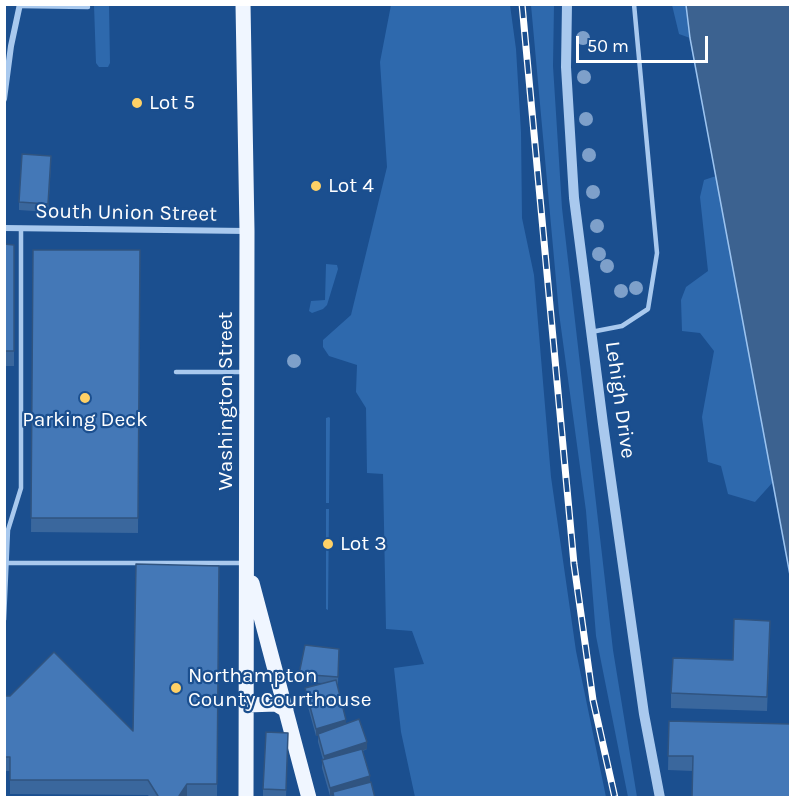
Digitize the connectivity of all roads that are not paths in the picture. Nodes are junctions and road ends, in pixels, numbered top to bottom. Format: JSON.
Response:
{"nodes":[{"id":1,"x":243,"y":4,"type":"edge"},
{"id":2,"x":567,"y":4,"type":"edge"},
{"id":3,"x":634,"y":4,"type":"edge"},
{"id":4,"x":20,"y":5,"type":"edge"},
{"id":5,"x":88,"y":7,"type":"dead end"},
{"id":6,"x":4,"y":99,"type":"edge"},
{"id":7,"x":4,"y":228,"type":"edge"},
{"id":8,"x":21,"y":228,"type":"junction"},
{"id":9,"x":247,"y":231,"type":"junction"},
{"id":10,"x":591,"y":332,"type":"junction"},
{"id":11,"x":176,"y":372,"type":"dead end"},
{"id":12,"x":247,"y":372,"type":"junction"},
{"id":13,"x":246,"y":562,"type":"junction"},
{"id":14,"x":7,"y":563,"type":"junction"},
{"id":15,"x":4,"y":620,"type":"edge"},
{"id":16,"x":247,"y":705,"type":"junction"},
{"id":17,"x":285,"y":710,"type":"junction"},
{"id":18,"x":246,"y":798,"type":"edge"},
{"id":19,"x":309,"y":798,"type":"edge"},
{"id":20,"x":660,"y":798,"type":"edge"}],
"edges":[{"from":1,"to":9,"type":"main road","name":"Washington Street"},
{"from":2,"to":10,"type":"street","name":"Lehigh Drive"},
{"from":3,"to":10,"type":"lane"},
{"from":4,"to":5,"type":"lane"},
{"from":4,"to":6,"type":"street"},
{"from":7,"to":8,"type":"street","name":"South Union Street"},
{"from":8,"to":9,"type":"street","name":"South Union Street"},
{"from":8,"to":14,"type":"lane"},
{"from":9,"to":12,"type":"main road","name":"Washington Street"},
{"from":10,"to":20,"type":"street","name":"Lehigh Drive"},
{"from":11,"to":12,"type":"lane"},
{"from":12,"to":13,"type":"main road","name":"Washington Street"},
{"from":13,"to":14,"type":"lane"},
{"from":13,"to":16,"type":"main road","name":"Washington Street"},
{"from":13,"to":17,"type":"main road"},
{"from":14,"to":15,"type":"lane"},
{"from":16,"to":17,"type":"main road"},
{"from":16,"to":18,"type":"main road","name":"Washington Street"},
{"from":17,"to":19,"type":"main road"}]}
